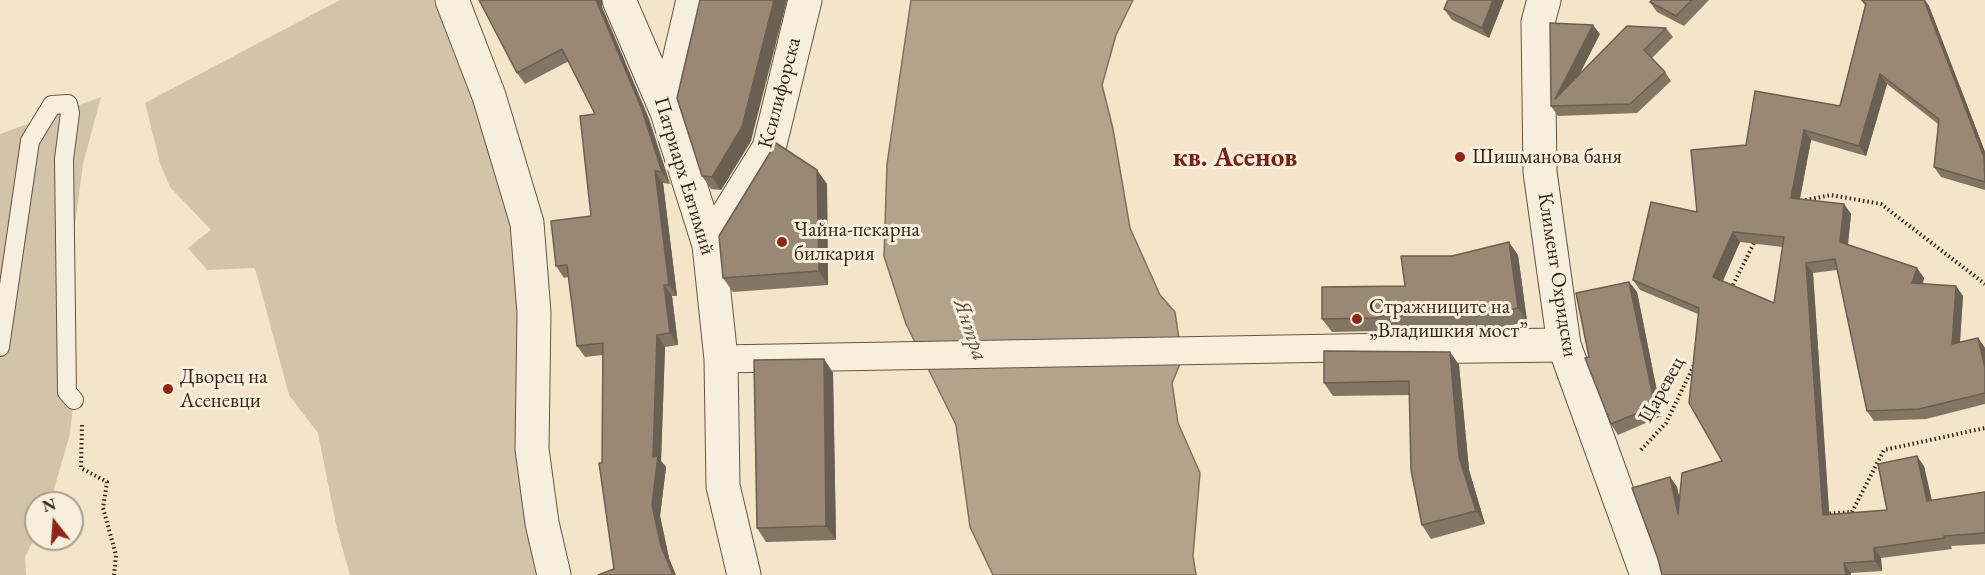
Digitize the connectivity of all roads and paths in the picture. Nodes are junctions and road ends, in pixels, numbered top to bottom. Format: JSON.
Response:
{"nodes":[{"id":1,"x":452,"y":0,"type":"edge"},
{"id":2,"x":619,"y":0,"type":"edge"},
{"id":3,"x":693,"y":0,"type":"edge"},
{"id":4,"x":805,"y":0,"type":"edge"},
{"id":5,"x":1544,"y":0,"type":"edge"},
{"id":6,"x":667,"y":112,"type":"junction"},
{"id":7,"x":1797,"y":201,"type":"edge"},
{"id":8,"x":1758,"y":229,"type":"edge"},
{"id":9,"x":709,"y":245,"type":"junction"},
{"id":10,"x":1985,"y":284,"type":"edge"},
{"id":11,"x":1728,"y":295,"type":"edge"},
{"id":12,"x":1564,"y":345,"type":"junction"},
{"id":13,"x":0,"y":347,"type":"edge"},
{"id":14,"x":1395,"y":347,"type":"joint"},
{"id":15,"x":1698,"y":356,"type":"edge"},
{"id":16,"x":721,"y":359,"type":"junction"},
{"id":17,"x":74,"y":400,"type":"joint"},
{"id":18,"x":1985,"y":428,"type":"edge"},
{"id":19,"x":1608,"y":468,"type":"junction"},
{"id":20,"x":1816,"y":515,"type":"edge"},
{"id":21,"x":114,"y":575,"type":"edge"},
{"id":22,"x":554,"y":575,"type":"edge"},
{"id":23,"x":744,"y":575,"type":"edge"},
{"id":24,"x":1647,"y":575,"type":"edge"}],
"edges":[{"from":1,"to":22,"type":"street"},
{"from":2,"to":6,"type":"street","name":"Патриарх Евтимий"},
{"from":3,"to":6,"type":"street"},
{"from":4,"to":9,"type":"street","name":"Ксилифорска"},
{"from":5,"to":12,"type":"street","name":"Климент Охридски"},
{"from":6,"to":9,"type":"street","name":"Патриарх Евтимий"},
{"from":7,"to":10,"type":"path"},
{"from":8,"to":11,"type":"path"},
{"from":9,"to":16,"type":"street","name":"Патриарх Евтимий"},
{"from":12,"to":14,"type":"street"},
{"from":12,"to":19,"type":"street","name":"Климент Охридски"},
{"from":13,"to":17,"type":"lane"},
{"from":14,"to":16,"type":"street"},
{"from":15,"to":19,"type":"path","name":"Царевец"},
{"from":16,"to":23,"type":"street","name":"Патриарх Евтимий"},
{"from":17,"to":21,"type":"path"},
{"from":18,"to":20,"type":"path"},
{"from":19,"to":24,"type":"street","name":"Климент Охридски"}]}
